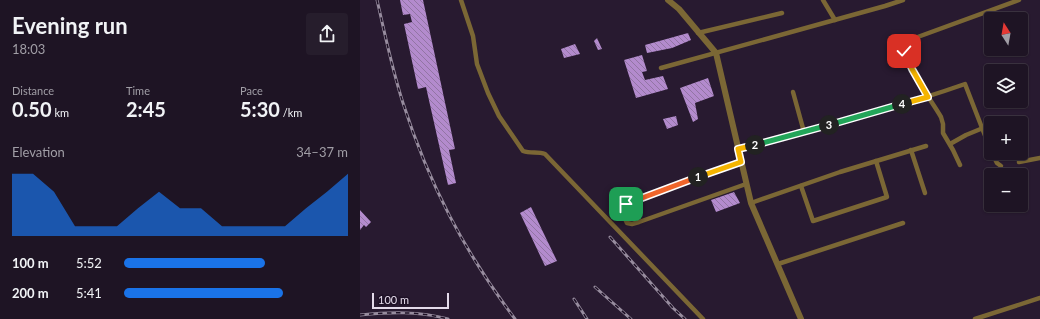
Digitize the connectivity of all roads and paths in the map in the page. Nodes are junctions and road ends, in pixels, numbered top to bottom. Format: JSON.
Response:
{"nodes":[{"id":1,"x":462,"y":0,"type":"edge"},
{"id":2,"x":668,"y":0,"type":"edge"},
{"id":3,"x":823,"y":0,"type":"edge"},
{"id":4,"x":903,"y":0,"type":"edge"},
{"id":5,"x":1019,"y":0,"type":"edge"},
{"id":6,"x":782,"y":13,"type":"dead end"},
{"id":7,"x":835,"y":20,"type":"junction"},
{"id":8,"x":698,"y":33,"type":"junction"},
{"id":9,"x":716,"y":53,"type":"junction"},
{"id":10,"x":661,"y":68,"type":"dead end"},
{"id":11,"x":793,"y":92,"type":"dead end"},
{"id":12,"x":928,"y":97,"type":"junction"},
{"id":13,"x":983,"y":128,"type":"junction"},
{"id":14,"x":984,"y":131,"type":"edge"},
{"id":15,"x":804,"y":132,"type":"junction"},
{"id":16,"x":950,"y":144,"type":"junction"},
{"id":17,"x":926,"y":146,"type":"dead end"},
{"id":18,"x":738,"y":149,"type":"junction"},
{"id":19,"x":911,"y":150,"type":"junction"},
{"id":20,"x":1040,"y":158,"type":"edge"},
{"id":21,"x":996,"y":160,"type":"edge"},
{"id":22,"x":876,"y":161,"type":"junction"},
{"id":23,"x":741,"y":162,"type":"junction"},
{"id":24,"x":1019,"y":162,"type":"dead end"},
{"id":25,"x":960,"y":165,"type":"dead end"},
{"id":26,"x":1001,"y":166,"type":"dead end"},
{"id":27,"x":746,"y":184,"type":"junction"},
{"id":28,"x":801,"y":186,"type":"junction"},
{"id":29,"x":925,"y":193,"type":"dead end"},
{"id":30,"x":751,"y":203,"type":"junction"},
{"id":31,"x":903,"y":223,"type":"dead end"},
{"id":32,"x":778,"y":264,"type":"junction"},
{"id":33,"x":1040,"y":298,"type":"edge"},
{"id":34,"x":703,"y":319,"type":"edge"},
{"id":35,"x":801,"y":319,"type":"edge"},
{"id":36,"x":974,"y":319,"type":"edge"}],
"edges":[{"from":1,"to":34,"type":"street"},
{"from":2,"to":8,"type":"street"},
{"from":3,"to":7,"type":"street"},
{"from":4,"to":7,"type":"street"},
{"from":5,"to":12,"type":"street"},
{"from":6,"to":8,"type":"street"},
{"from":7,"to":9,"type":"street"},
{"from":8,"to":9,"type":"street"},
{"from":9,"to":10,"type":"street"},
{"from":9,"to":18,"type":"street"},
{"from":11,"to":15,"type":"street"},
{"from":12,"to":13,"type":"street"},
{"from":12,"to":15,"type":"street"},
{"from":12,"to":16,"type":"street"},
{"from":13,"to":14,"type":"street"},
{"from":13,"to":16,"type":"street"},
{"from":15,"to":18,"type":"street"},
{"from":16,"to":25,"type":"street"},
{"from":17,"to":19,"type":"street"},
{"from":18,"to":23,"type":"street"},
{"from":19,"to":22,"type":"street"},
{"from":19,"to":29,"type":"street"},
{"from":20,"to":24,"type":"street"},
{"from":21,"to":26,"type":"street"},
{"from":22,"to":28,"type":"street"},
{"from":22,"to":28,"type":"street"},
{"from":23,"to":27,"type":"street"},
{"from":23,"to":27,"type":"street"},
{"from":27,"to":30,"type":"street"},
{"from":28,"to":30,"type":"street"},
{"from":30,"to":32,"type":"street"},
{"from":31,"to":32,"type":"street"},
{"from":32,"to":35,"type":"street"},
{"from":33,"to":36,"type":"street"}]}
